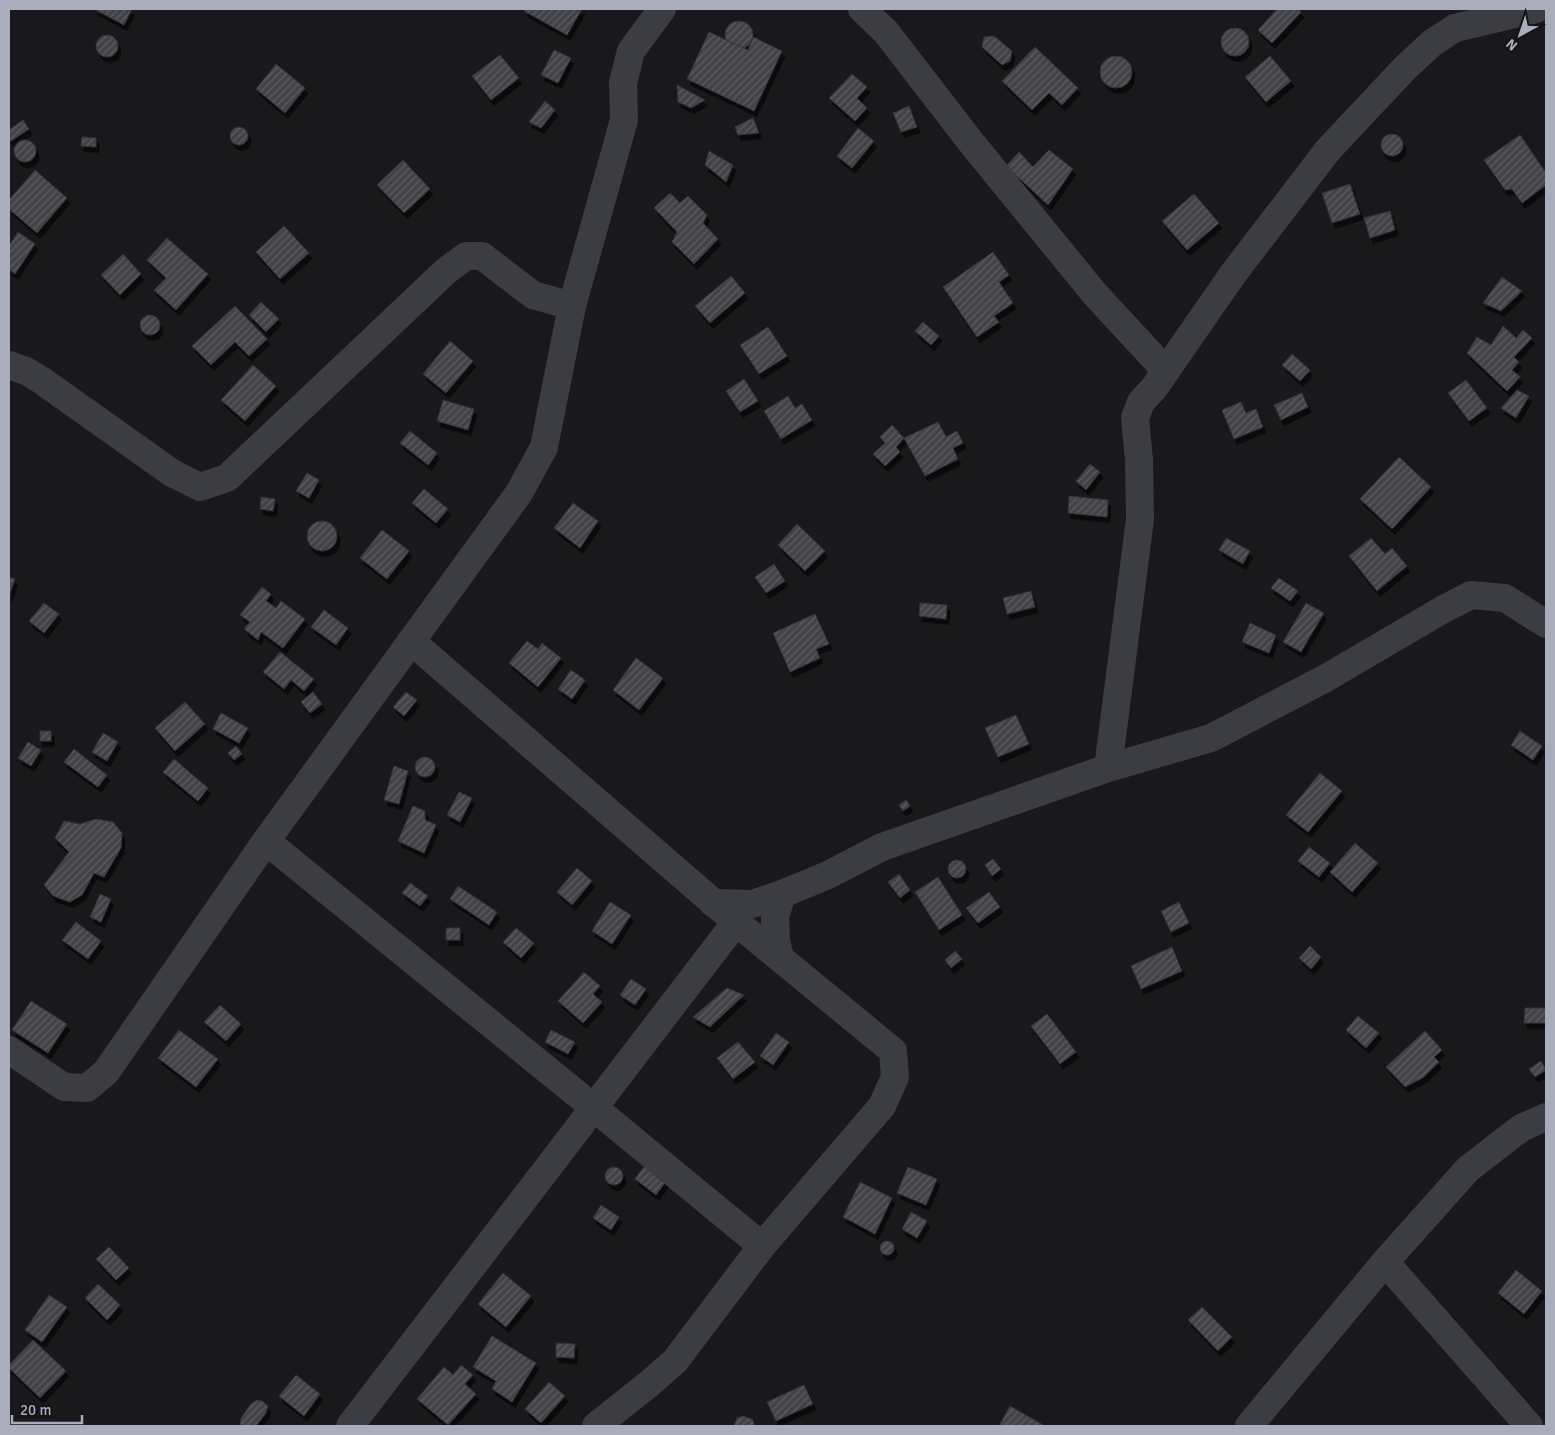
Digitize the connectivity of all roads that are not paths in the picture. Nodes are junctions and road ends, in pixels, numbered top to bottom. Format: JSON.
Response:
{"nodes":[{"id":1,"x":662,"y":9,"type":"edge"},
{"id":2,"x":862,"y":9,"type":"edge"},
{"id":3,"x":1536,"y":9,"type":"edge"},
{"id":4,"x":572,"y":306,"type":"junction"},
{"id":5,"x":9,"y":365,"type":"edge"},
{"id":6,"x":1166,"y":371,"type":"junction"},
{"id":7,"x":1546,"y":624,"type":"edge"},
{"id":8,"x":411,"y":640,"type":"junction"},
{"id":9,"x":1108,"y":768,"type":"junction"},
{"id":10,"x":266,"y":841,"type":"junction"},
{"id":11,"x":782,"y":894,"type":"junction"},
{"id":12,"x":714,"y":903,"type":"junction"},
{"id":13,"x":736,"y":922,"type":"junction"},
{"id":14,"x":780,"y":958,"type":"junction"},
{"id":15,"x":9,"y":1050,"type":"edge"},
{"id":16,"x":594,"y":1107,"type":"junction"},
{"id":17,"x":1546,"y":1117,"type":"edge"},
{"id":18,"x":762,"y":1246,"type":"junction"},
{"id":19,"x":1385,"y":1262,"type":"junction"},
{"id":20,"x":352,"y":1425,"type":"edge"},
{"id":21,"x":596,"y":1426,"type":"edge"},
{"id":22,"x":1250,"y":1426,"type":"edge"},
{"id":23,"x":1529,"y":1426,"type":"edge"}],
"edges":[{"from":1,"to":4,"type":"street"},
{"from":2,"to":6,"type":"street"},
{"from":3,"to":6,"type":"street"},
{"from":4,"to":5,"type":"street"},
{"from":4,"to":8,"type":"street"},
{"from":6,"to":9,"type":"street"},
{"from":7,"to":9,"type":"street"},
{"from":8,"to":10,"type":"street"},
{"from":8,"to":12,"type":"street"},
{"from":9,"to":11,"type":"street"},
{"from":10,"to":15,"type":"street"},
{"from":10,"to":16,"type":"street"},
{"from":11,"to":12,"type":"street"},
{"from":11,"to":14,"type":"street"},
{"from":12,"to":13,"type":"street"},
{"from":13,"to":14,"type":"street"},
{"from":13,"to":16,"type":"street"},
{"from":14,"to":18,"type":"street"},
{"from":16,"to":18,"type":"street"},
{"from":16,"to":20,"type":"street"},
{"from":17,"to":19,"type":"street"},
{"from":18,"to":21,"type":"street"},
{"from":19,"to":22,"type":"street"},
{"from":19,"to":23,"type":"street"}]}
